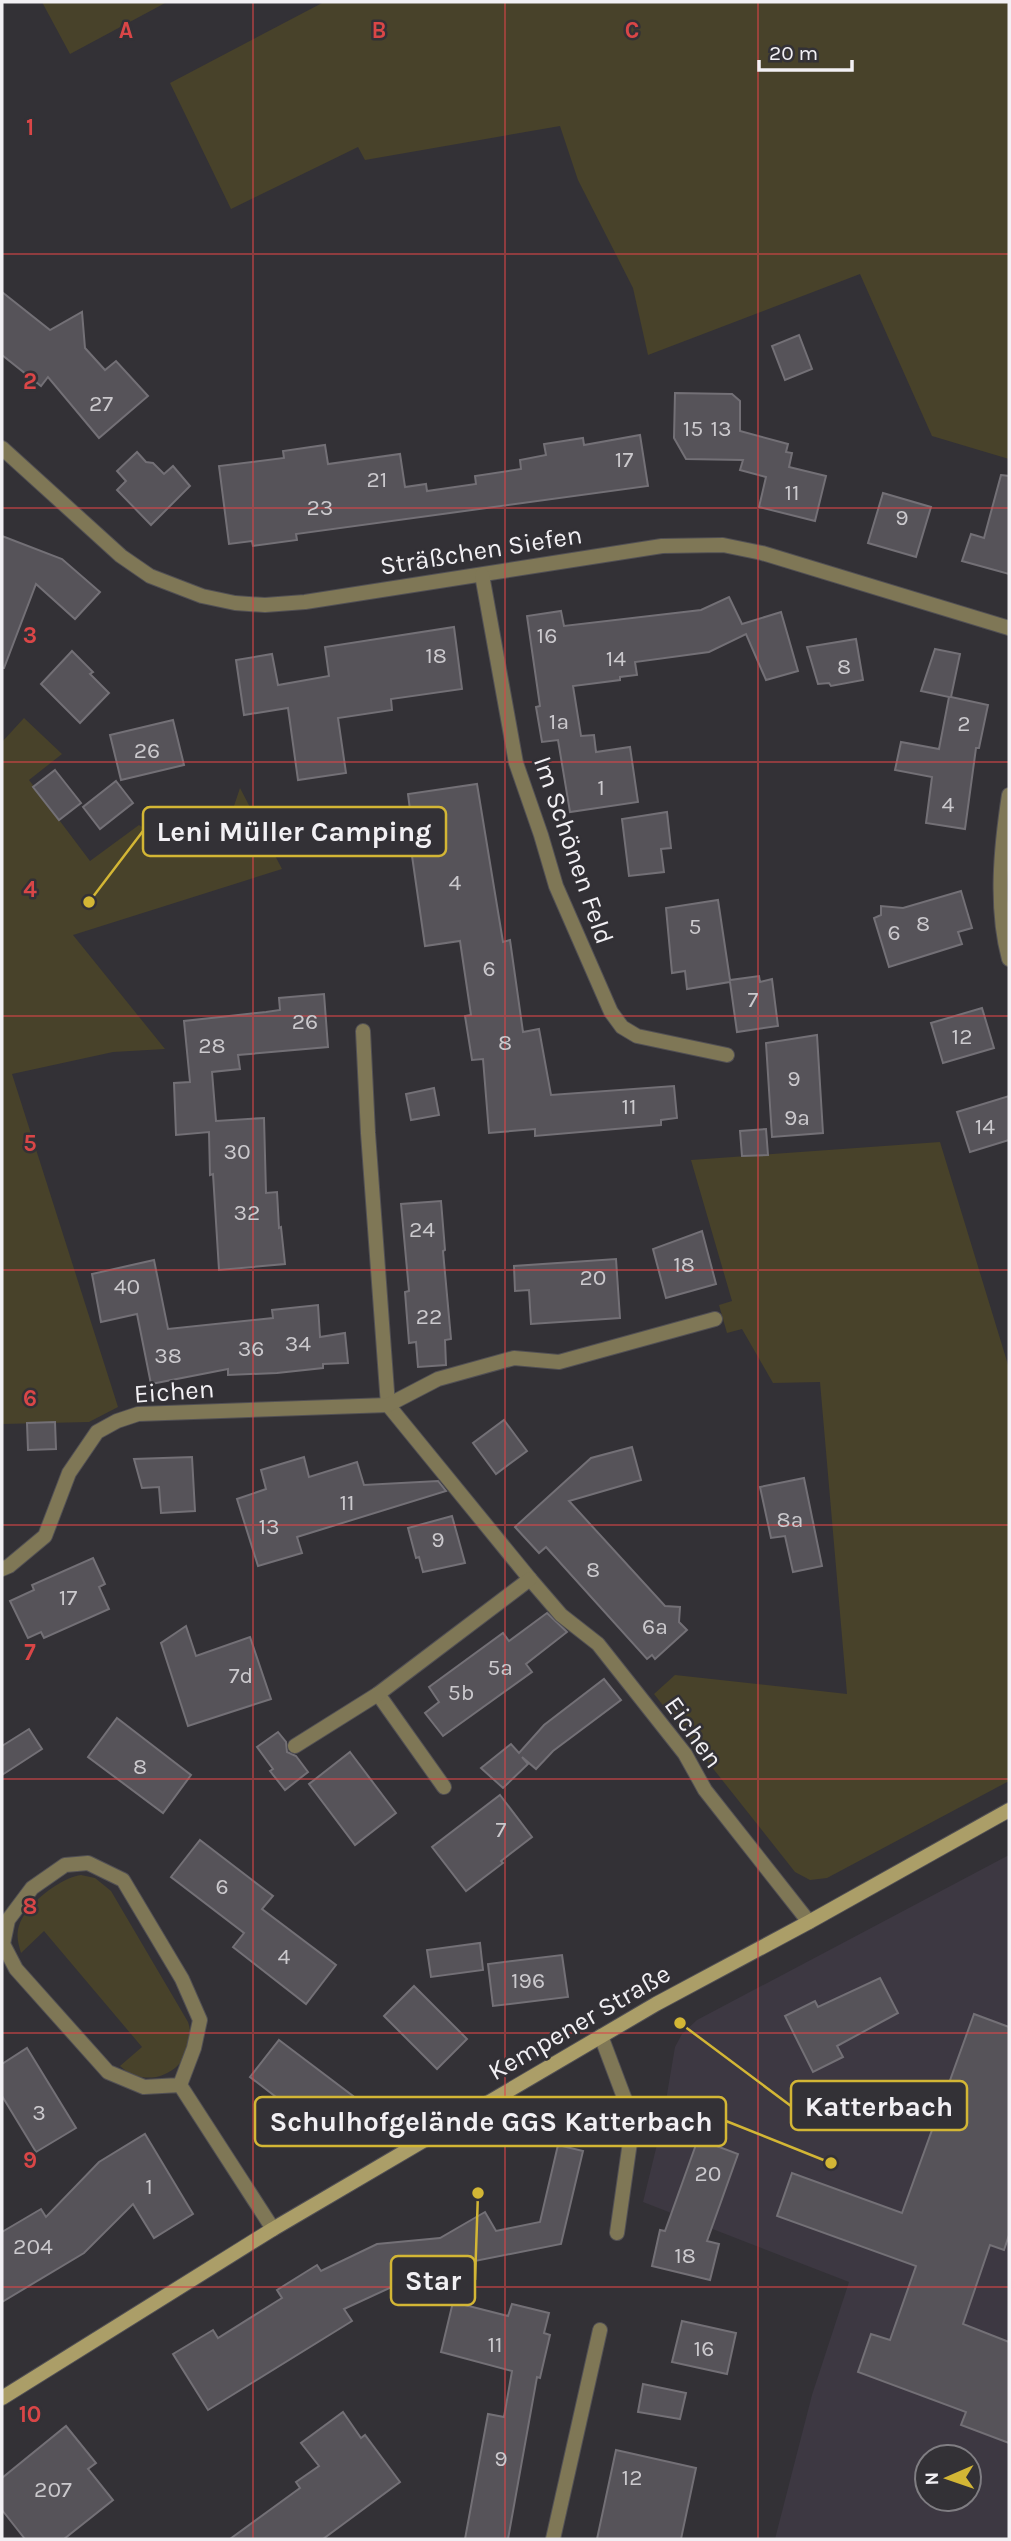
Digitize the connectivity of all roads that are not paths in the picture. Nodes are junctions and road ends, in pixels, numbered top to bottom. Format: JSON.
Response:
{"nodes":[{"id":1,"x":2,"y":448,"type":"edge"},
{"id":2,"x":482,"y":575,"type":"junction"},
{"id":3,"x":1009,"y":628,"type":"edge"},
{"id":4,"x":1009,"y":795,"type":"edge"},
{"id":5,"x":1009,"y":959,"type":"edge"},
{"id":6,"x":363,"y":1031,"type":"dead end"},
{"id":7,"x":727,"y":1055,"type":"dead end"},
{"id":8,"x":715,"y":1319,"type":"dead end"},
{"id":9,"x":388,"y":1405,"type":"junction"},
{"id":10,"x":2,"y":1569,"type":"edge"},
{"id":11,"x":530,"y":1580,"type":"junction"},
{"id":12,"x":378,"y":1694,"type":"junction"},
{"id":13,"x":295,"y":1746,"type":"dead end"},
{"id":14,"x":444,"y":1787,"type":"dead end"},
{"id":15,"x":1009,"y":1810,"type":"edge"},
{"id":16,"x":809,"y":1922,"type":"junction"},
{"id":17,"x":601,"y":2036,"type":"junction"},
{"id":18,"x":180,"y":2085,"type":"junction"},
{"id":19,"x":272,"y":2229,"type":"junction"},
{"id":20,"x":617,"y":2233,"type":"dead end"},
{"id":21,"x":600,"y":2330,"type":"dead end"},
{"id":22,"x":2,"y":2398,"type":"edge"},
{"id":23,"x":553,"y":2539,"type":"edge"}],
"edges":[{"from":1,"to":2,"type":"street","name":"Sträßchen Siefen"},
{"from":2,"to":3,"type":"street","name":"Sträßchen Siefen"},
{"from":2,"to":7,"type":"street","name":"Im Schönen Feld"},
{"from":4,"to":5,"type":"street"},
{"from":6,"to":9,"type":"street"},
{"from":8,"to":9,"type":"street","name":"Eichen"},
{"from":9,"to":10,"type":"street","name":"Eichen"},
{"from":9,"to":11,"type":"street","name":"Eichen"},
{"from":11,"to":12,"type":"street"},
{"from":11,"to":16,"type":"street","name":"Eichen"},
{"from":12,"to":13,"type":"street"},
{"from":12,"to":14,"type":"street"},
{"from":15,"to":16,"type":"main road","name":"Kempener Straße"},
{"from":16,"to":17,"type":"main road","name":"Kempener Straße"},
{"from":17,"to":19,"type":"main road","name":"Kempener Straße"},
{"from":17,"to":20,"type":"street"},
{"from":18,"to":18,"type":"street"},
{"from":18,"to":19,"type":"street"},
{"from":19,"to":22,"type":"main road","name":"Kempener Straße"},
{"from":21,"to":23,"type":"street"}]}
